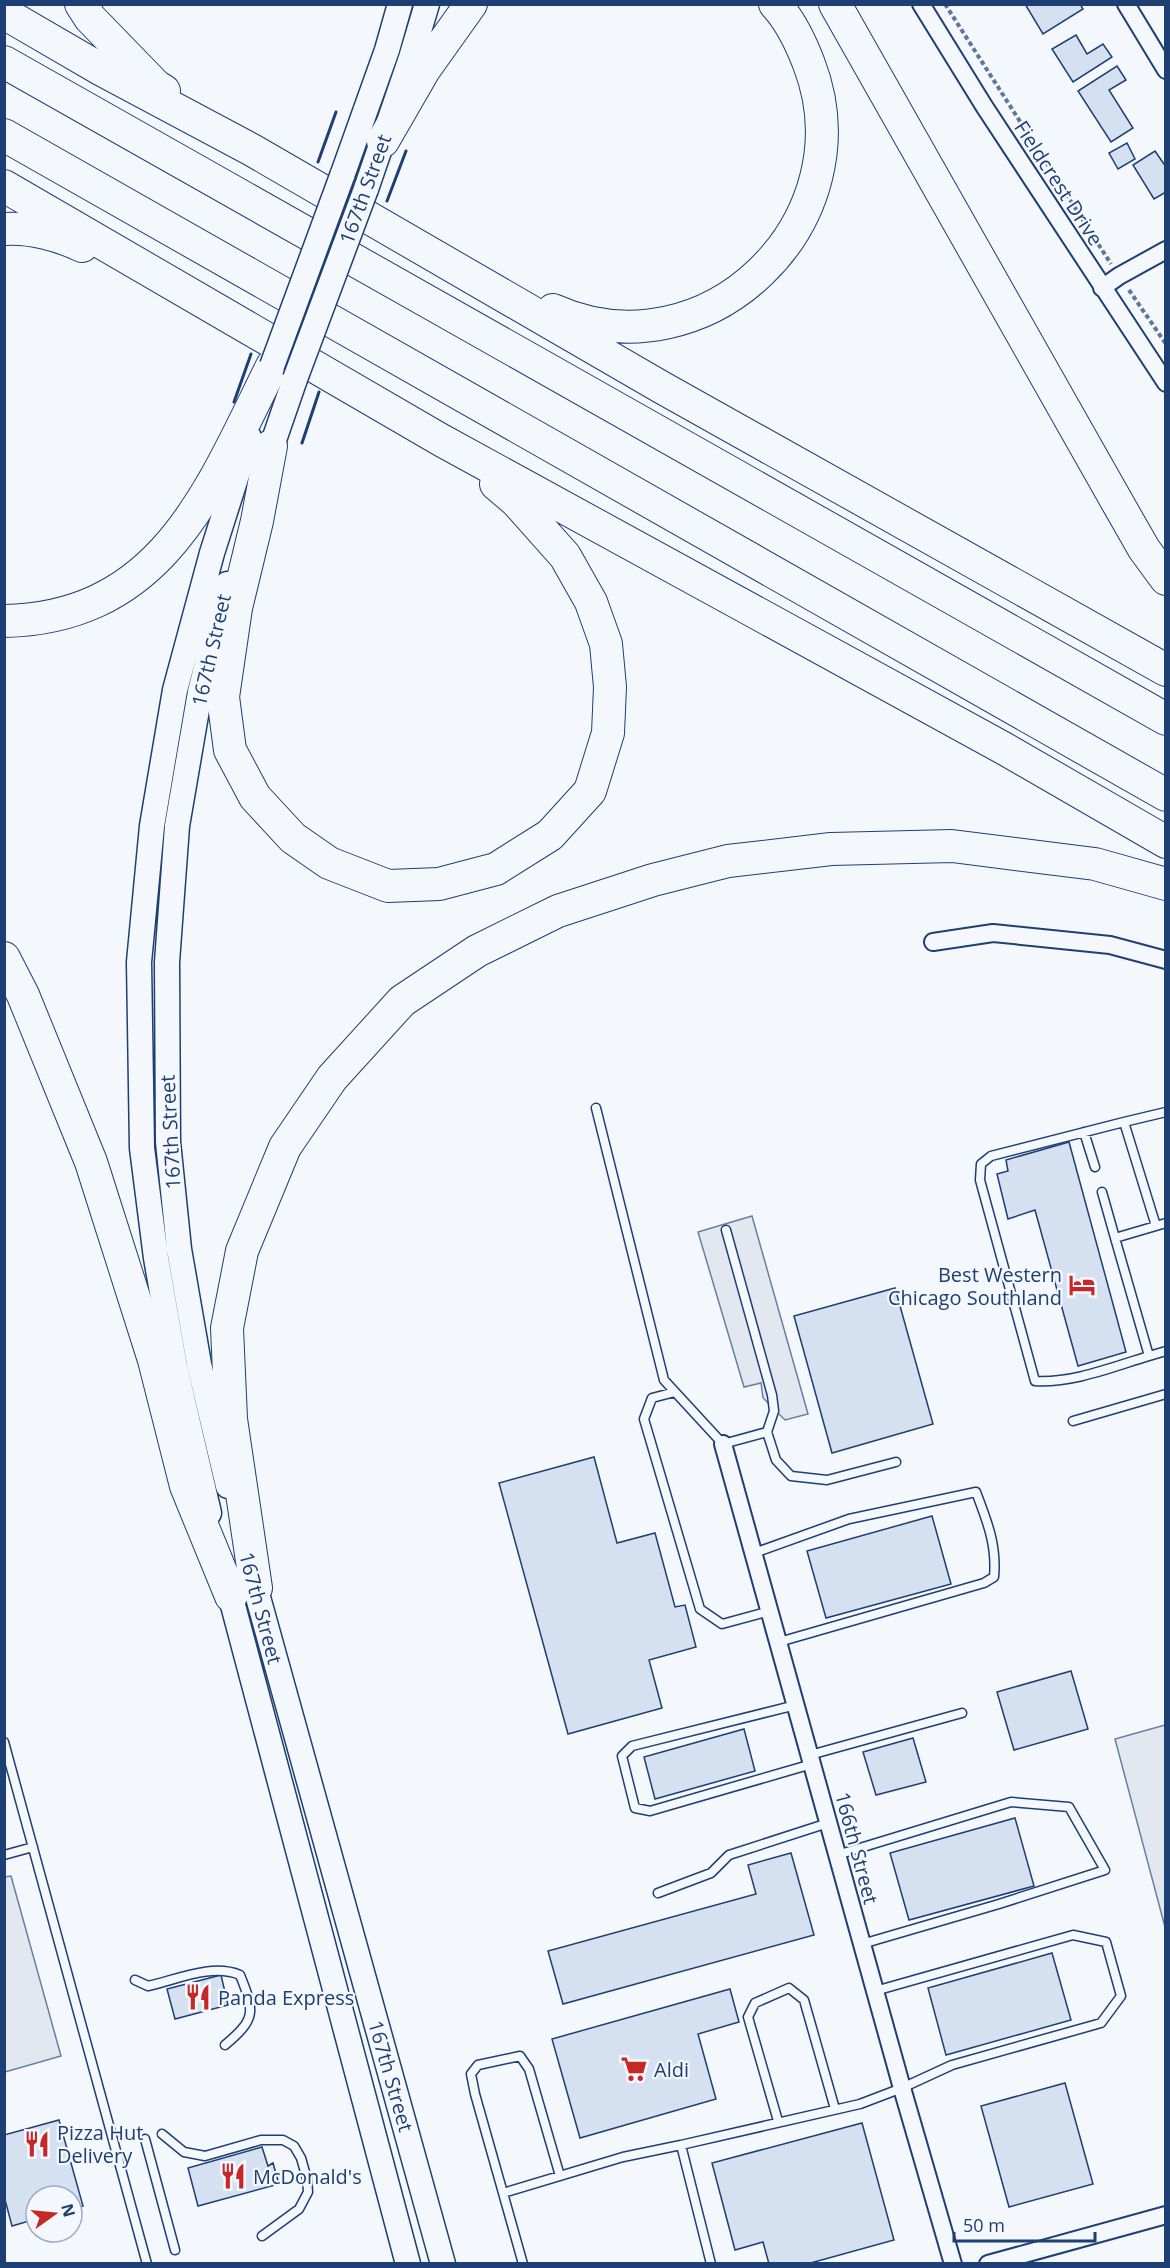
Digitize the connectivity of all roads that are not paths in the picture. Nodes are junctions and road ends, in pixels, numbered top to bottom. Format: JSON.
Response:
{"nodes":[{"id":1,"x":81,"y":4,"type":"edge"},
{"id":2,"x":400,"y":4,"type":"edge"},
{"id":3,"x":427,"y":4,"type":"edge"},
{"id":4,"x":471,"y":4,"type":"edge"},
{"id":5,"x":775,"y":4,"type":"edge"},
{"id":6,"x":835,"y":4,"type":"edge"},
{"id":7,"x":921,"y":4,"type":"edge"},
{"id":8,"x":1126,"y":4,"type":"edge"},
{"id":9,"x":4,"y":13,"type":"edge"},
{"id":10,"x":4,"y":62,"type":"edge"},
{"id":11,"x":1166,"y":70,"type":"edge"},
{"id":12,"x":4,"y":135,"type":"edge"},
{"id":13,"x":383,"y":141,"type":"junction"},
{"id":14,"x":252,"y":150,"type":"junction"},
{"id":15,"x":4,"y":186,"type":"edge"},
{"id":16,"x":4,"y":229,"type":"edge"},
{"id":17,"x":1166,"y":250,"type":"edge"},
{"id":18,"x":463,"y":273,"type":"junction"},
{"id":19,"x":176,"y":285,"type":"junction"},
{"id":20,"x":1102,"y":288,"type":"junction"},
{"id":21,"x":284,"y":372,"type":"junction"},
{"id":22,"x":1166,"y":382,"type":"edge"},
{"id":23,"x":441,"y":440,"type":"junction"},
{"id":24,"x":271,"y":446,"type":"junction"},
{"id":25,"x":1166,"y":579,"type":"edge"},
{"id":26,"x":4,"y":621,"type":"edge"},
{"id":27,"x":1166,"y":670,"type":"edge"},
{"id":28,"x":1166,"y":719,"type":"edge"},
{"id":29,"x":1166,"y":795,"type":"edge"},
{"id":30,"x":1166,"y":842,"type":"edge"},
{"id":31,"x":1166,"y":884,"type":"edge"},
{"id":32,"x":933,"y":942,"type":"dead end"},
{"id":33,"x":4,"y":958,"type":"edge"},
{"id":34,"x":1166,"y":960,"type":"edge"},
{"id":35,"x":596,"y":1108,"type":"dead end"},
{"id":36,"x":1166,"y":1112,"type":"edge"},
{"id":37,"x":1124,"y":1122,"type":"junction"},
{"id":38,"x":1084,"y":1132,"type":"junction"},
{"id":39,"x":1095,"y":1167,"type":"dead end"},
{"id":40,"x":1102,"y":1192,"type":"dead end"},
{"id":41,"x":1166,"y":1223,"type":"edge"},
{"id":42,"x":1156,"y":1226,"type":"junction"},
{"id":43,"x":726,"y":1230,"type":"dead end"},
{"id":44,"x":1115,"y":1238,"type":"junction"},
{"id":45,"x":1166,"y":1351,"type":"edge"},
{"id":46,"x":1149,"y":1356,"type":"junction"},
{"id":47,"x":675,"y":1392,"type":"junction"},
{"id":48,"x":1166,"y":1394,"type":"edge"},
{"id":49,"x":1073,"y":1421,"type":"dead end"},
{"id":50,"x":767,"y":1432,"type":"junction"},
{"id":51,"x":723,"y":1444,"type":"junction"},
{"id":52,"x":896,"y":1462,"type":"dead end"},
{"id":53,"x":754,"y":1553,"type":"junction"},
{"id":54,"x":243,"y":1592,"type":"junction"},
{"id":55,"x":770,"y":1611,"type":"junction"},
{"id":56,"x":779,"y":1642,"type":"junction"},
{"id":57,"x":796,"y":1705,"type":"junction"},
{"id":58,"x":962,"y":1713,"type":"dead end"},
{"id":59,"x":4,"y":1742,"type":"edge"},
{"id":60,"x":811,"y":1760,"type":"junction"},
{"id":61,"x":828,"y":1823,"type":"junction"},
{"id":62,"x":33,"y":1847,"type":"junction"},
{"id":63,"x":4,"y":1855,"type":"edge"},
{"id":64,"x":837,"y":1855,"type":"junction"},
{"id":65,"x":658,"y":1893,"type":"dead end"},
{"id":66,"x":862,"y":1944,"type":"junction"},
{"id":67,"x":135,"y":1980,"type":"dead end"},
{"id":68,"x":875,"y":1991,"type":"junction"},
{"id":69,"x":225,"y":2044,"type":"dead end"},
{"id":70,"x":902,"y":2088,"type":"junction"},
{"id":71,"x":835,"y":2109,"type":"junction"},
{"id":72,"x":778,"y":2121,"type":"junction"},
{"id":73,"x":162,"y":2134,"type":"dead end"},
{"id":74,"x":145,"y":2139,"type":"dead end"},
{"id":75,"x":681,"y":2145,"type":"junction"},
{"id":76,"x":560,"y":2176,"type":"junction"},
{"id":77,"x":503,"y":2193,"type":"junction"},
{"id":78,"x":1166,"y":2215,"type":"edge"},
{"id":79,"x":262,"y":2235,"type":"dead end"},
{"id":80,"x":175,"y":2250,"type":"dead end"},
{"id":81,"x":147,"y":2264,"type":"edge"},
{"id":82,"x":408,"y":2264,"type":"edge"},
{"id":83,"x":443,"y":2264,"type":"edge"},
{"id":84,"x":523,"y":2264,"type":"edge"},
{"id":85,"x":711,"y":2264,"type":"edge"},
{"id":86,"x":953,"y":2264,"type":"edge"},
{"id":87,"x":988,"y":2264,"type":"edge"}],
"edges":[{"from":1,"to":14,"type":"highway"},
{"from":2,"to":21,"type":"main road","name":"167th Street","bridge":true},
{"from":3,"to":13,"type":"main road","name":"167th Street"},
{"from":4,"to":13,"type":"highway"},
{"from":5,"to":18,"type":"highway"},
{"from":6,"to":25,"type":"highway"},
{"from":7,"to":20,"type":"street","name":"Fieldcrest Drive"},
{"from":8,"to":11,"type":"street"},
{"from":9,"to":14,"type":"highway"},
{"from":10,"to":28,"type":"highway"},
{"from":12,"to":29,"type":"highway"},
{"from":13,"to":21,"type":"main road","name":"167th Street","bridge":true},
{"from":14,"to":18,"type":"highway"},
{"from":15,"to":19,"type":"highway"},
{"from":16,"to":19,"type":"highway"},
{"from":17,"to":20,"type":"street"},
{"from":18,"to":27,"type":"highway"},
{"from":19,"to":23,"type":"highway"},
{"from":20,"to":22,"type":"street","name":"Fieldcrest Drive"},
{"from":21,"to":24,"type":"main road","name":"167th Street"},
{"from":21,"to":26,"type":"highway"},
{"from":21,"to":54,"type":"main road","name":"167th Street"},
{"from":23,"to":24,"type":"highway"},
{"from":23,"to":30,"type":"highway"},
{"from":24,"to":54,"type":"main road","name":"167th Street"},
{"from":31,"to":54,"type":"highway"},
{"from":32,"to":34,"type":"street"},
{"from":33,"to":54,"type":"highway"},
{"from":35,"to":47,"type":"lane"},
{"from":36,"to":37,"type":"lane"},
{"from":37,"to":38,"type":"lane"},
{"from":37,"to":42,"type":"lane"},
{"from":38,"to":39,"type":"lane"},
{"from":38,"to":46,"type":"lane"},
{"from":40,"to":44,"type":"lane"},
{"from":41,"to":42,"type":"lane"},
{"from":42,"to":44,"type":"lane"},
{"from":43,"to":50,"type":"lane"},
{"from":44,"to":46,"type":"lane"},
{"from":45,"to":46,"type":"lane"},
{"from":47,"to":51,"type":"lane"},
{"from":47,"to":55,"type":"lane"},
{"from":48,"to":49,"type":"lane"},
{"from":50,"to":51,"type":"lane"},
{"from":50,"to":52,"type":"lane"},
{"from":51,"to":53,"type":"street","name":"166th Street"},
{"from":53,"to":55,"type":"street","name":"166th Street"},
{"from":53,"to":56,"type":"lane"},
{"from":54,"to":82,"type":"main road","name":"167th Street"},
{"from":54,"to":83,"type":"main road","name":"167th Street"},
{"from":55,"to":56,"type":"street","name":"166th Street"},
{"from":56,"to":57,"type":"street","name":"166th Street"},
{"from":57,"to":60,"type":"street","name":"166th Street"},
{"from":57,"to":60,"type":"lane"},
{"from":58,"to":60,"type":"lane"},
{"from":59,"to":62,"type":"lane"},
{"from":60,"to":61,"type":"street","name":"166th Street"},
{"from":61,"to":64,"type":"street","name":"166th Street"},
{"from":61,"to":65,"type":"lane"},
{"from":62,"to":63,"type":"lane"},
{"from":62,"to":81,"type":"lane"},
{"from":64,"to":66,"type":"street","name":"166th Street"},
{"from":64,"to":66,"type":"lane"},
{"from":66,"to":68,"type":"street","name":"166th Street"},
{"from":67,"to":69,"type":"lane"},
{"from":68,"to":70,"type":"street","name":"166th Street"},
{"from":68,"to":70,"type":"lane"},
{"from":70,"to":71,"type":"lane"},
{"from":70,"to":86,"type":"street","name":"166th Street"},
{"from":71,"to":72,"type":"lane"},
{"from":71,"to":72,"type":"lane"},
{"from":72,"to":75,"type":"lane"},
{"from":73,"to":79,"type":"lane"},
{"from":74,"to":80,"type":"lane"},
{"from":75,"to":76,"type":"lane"},
{"from":75,"to":85,"type":"lane"},
{"from":76,"to":77,"type":"lane"},
{"from":76,"to":77,"type":"lane"},
{"from":77,"to":84,"type":"lane"},
{"from":78,"to":87,"type":"street"}]}
